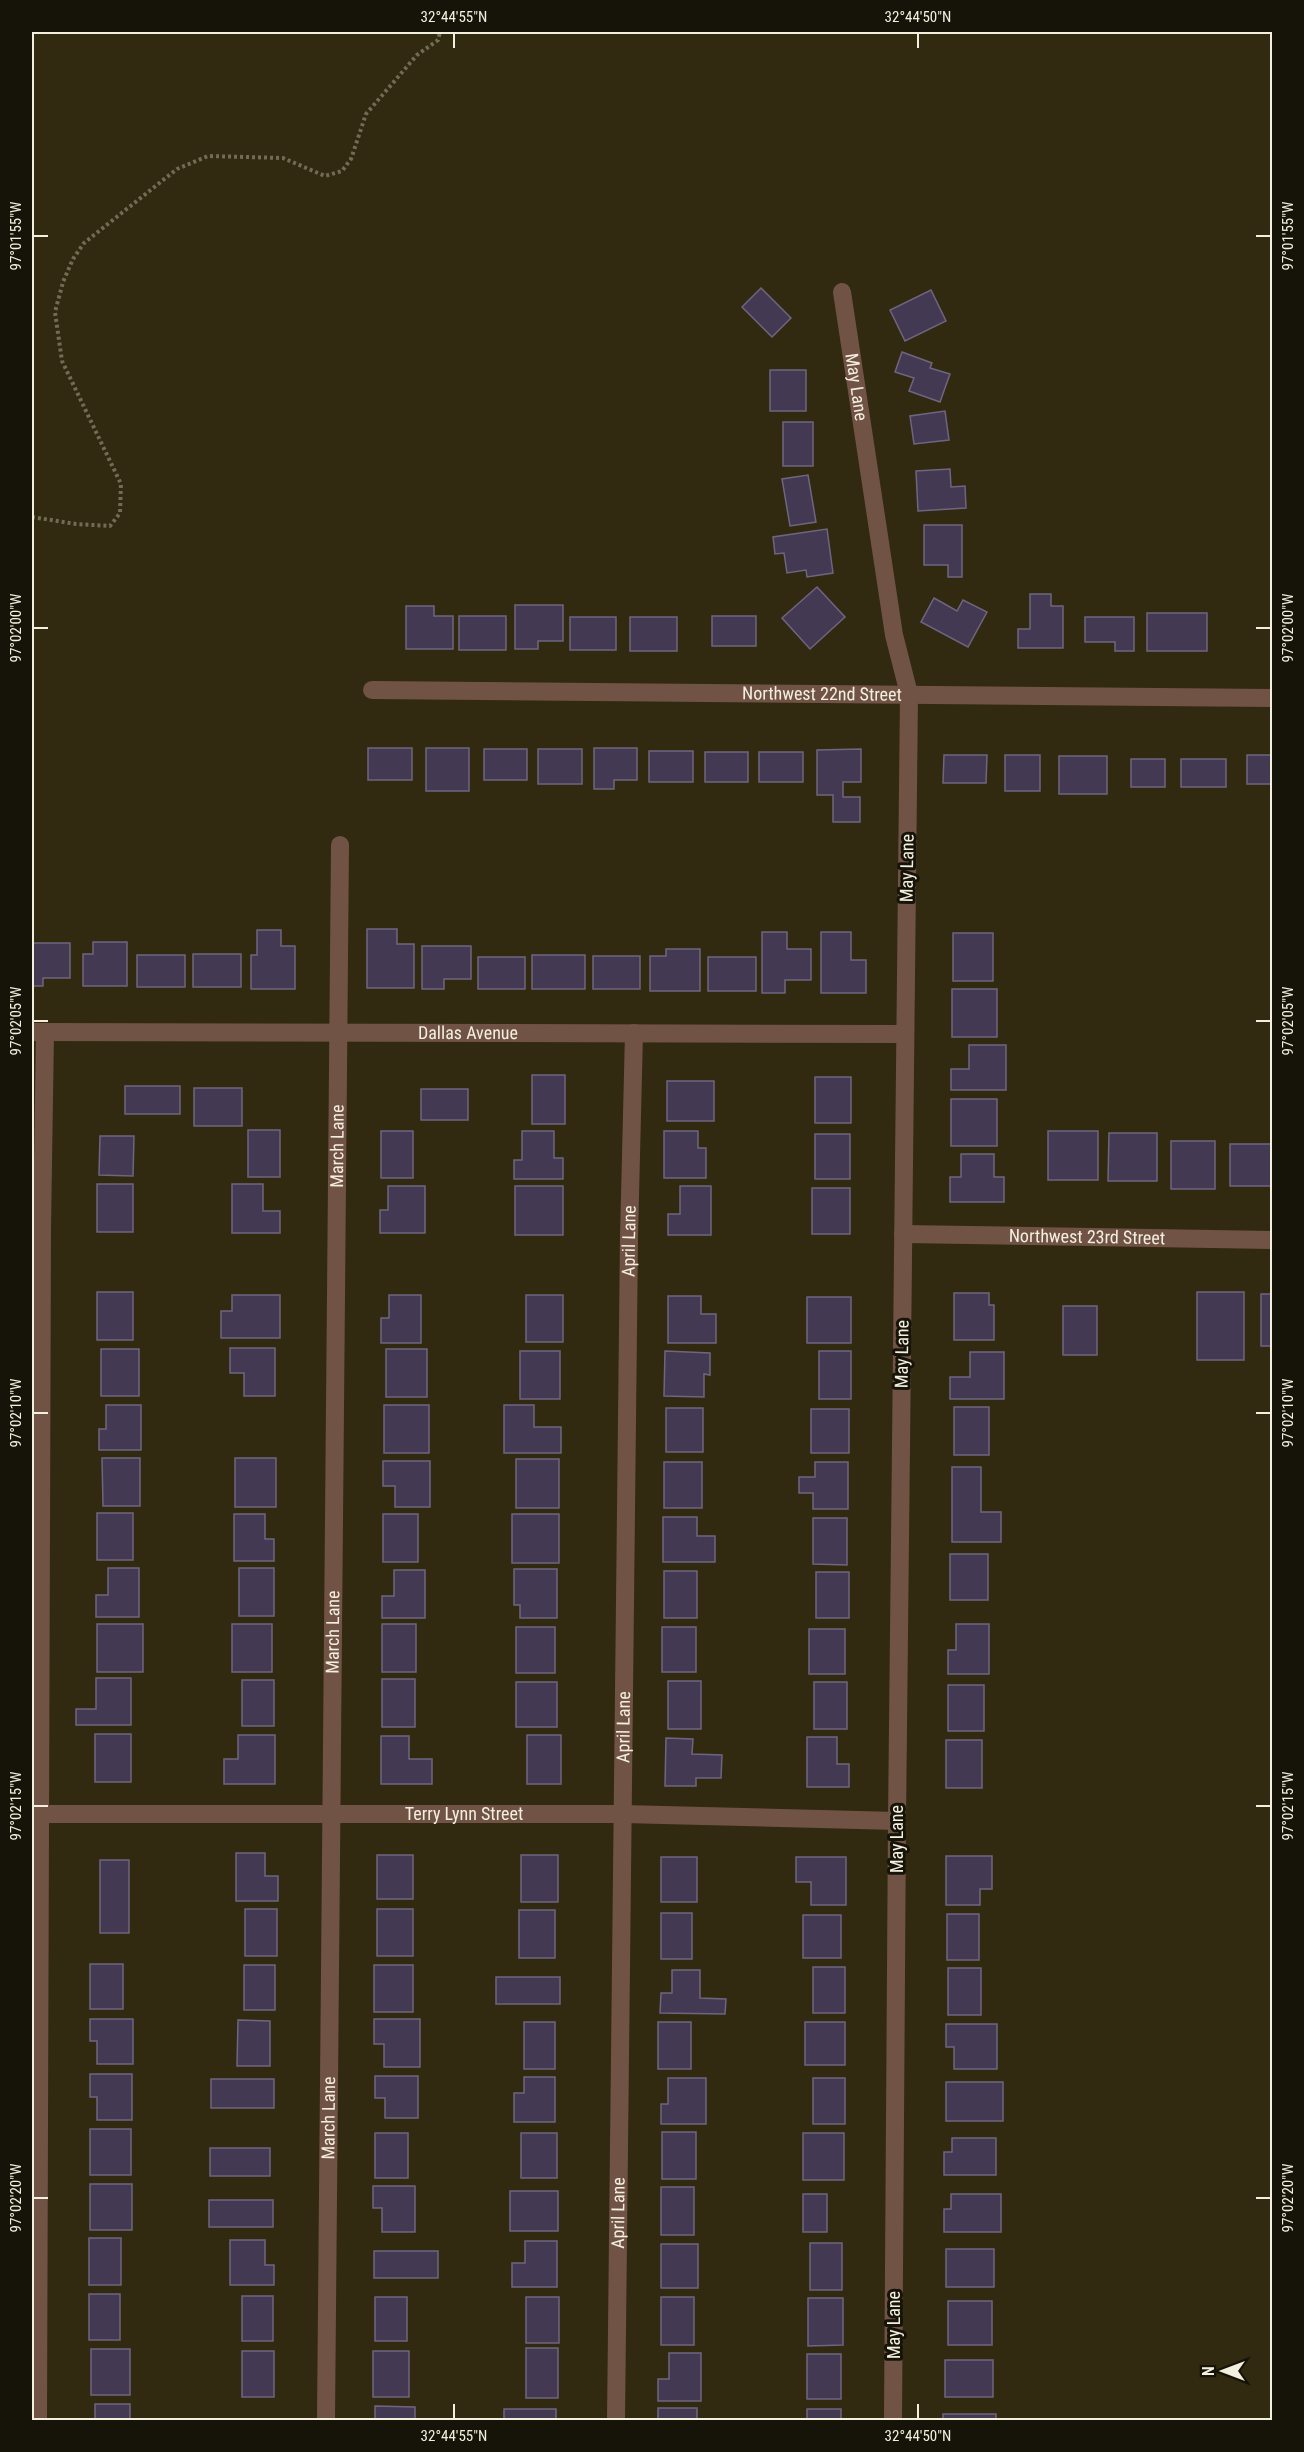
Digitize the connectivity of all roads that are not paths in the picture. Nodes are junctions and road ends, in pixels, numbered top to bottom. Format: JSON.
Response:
{"nodes":[{"id":1,"x":842,"y":292,"type":"dead end"},
{"id":2,"x":372,"y":690,"type":"dead end"},
{"id":3,"x":909,"y":694,"type":"junction"},
{"id":4,"x":1272,"y":698,"type":"edge"},
{"id":5,"x":340,"y":845,"type":"dead end"},
{"id":6,"x":38,"y":1032,"type":"edge"},
{"id":7,"x":338,"y":1033,"type":"junction"},
{"id":8,"x":634,"y":1033,"type":"junction"},
{"id":9,"x":905,"y":1034,"type":"junction"},
{"id":10,"x":903,"y":1234,"type":"junction"},
{"id":11,"x":1272,"y":1240,"type":"edge"},
{"id":12,"x":36,"y":1814,"type":"edge"},
{"id":13,"x":623,"y":1814,"type":"junction"},
{"id":14,"x":331,"y":1815,"type":"junction"},
{"id":15,"x":897,"y":1821,"type":"junction"},
{"id":16,"x":38,"y":2421,"type":"edge"},
{"id":17,"x":326,"y":2421,"type":"edge"},
{"id":18,"x":616,"y":2421,"type":"edge"},
{"id":19,"x":893,"y":2421,"type":"edge"}],
"edges":[{"from":1,"to":3,"type":"street","name":"May Lane"},
{"from":2,"to":3,"type":"street","name":"Northwest 22nd Street"},
{"from":3,"to":4,"type":"street","name":"Northwest 22nd Street"},
{"from":3,"to":9,"type":"street","name":"May Lane"},
{"from":5,"to":7,"type":"street","name":"March Lane"},
{"from":6,"to":7,"type":"street","name":"Dallas Avenue"},
{"from":6,"to":12,"type":"street"},
{"from":7,"to":8,"type":"street","name":"Dallas Avenue"},
{"from":7,"to":14,"type":"street","name":"March Lane"},
{"from":8,"to":9,"type":"street","name":"Dallas Avenue"},
{"from":8,"to":13,"type":"street","name":"April Lane"},
{"from":9,"to":10,"type":"street","name":"May Lane"},
{"from":10,"to":11,"type":"street","name":"Northwest 23rd Street"},
{"from":10,"to":15,"type":"street","name":"May Lane"},
{"from":12,"to":14,"type":"street","name":"Terry Lynn Street"},
{"from":12,"to":16,"type":"street"},
{"from":13,"to":14,"type":"street","name":"Terry Lynn Street"},
{"from":13,"to":15,"type":"street","name":"Terry Lynn Street"},
{"from":13,"to":18,"type":"street","name":"April Lane"},
{"from":14,"to":17,"type":"street","name":"March Lane"},
{"from":15,"to":19,"type":"street","name":"May Lane"}]}
